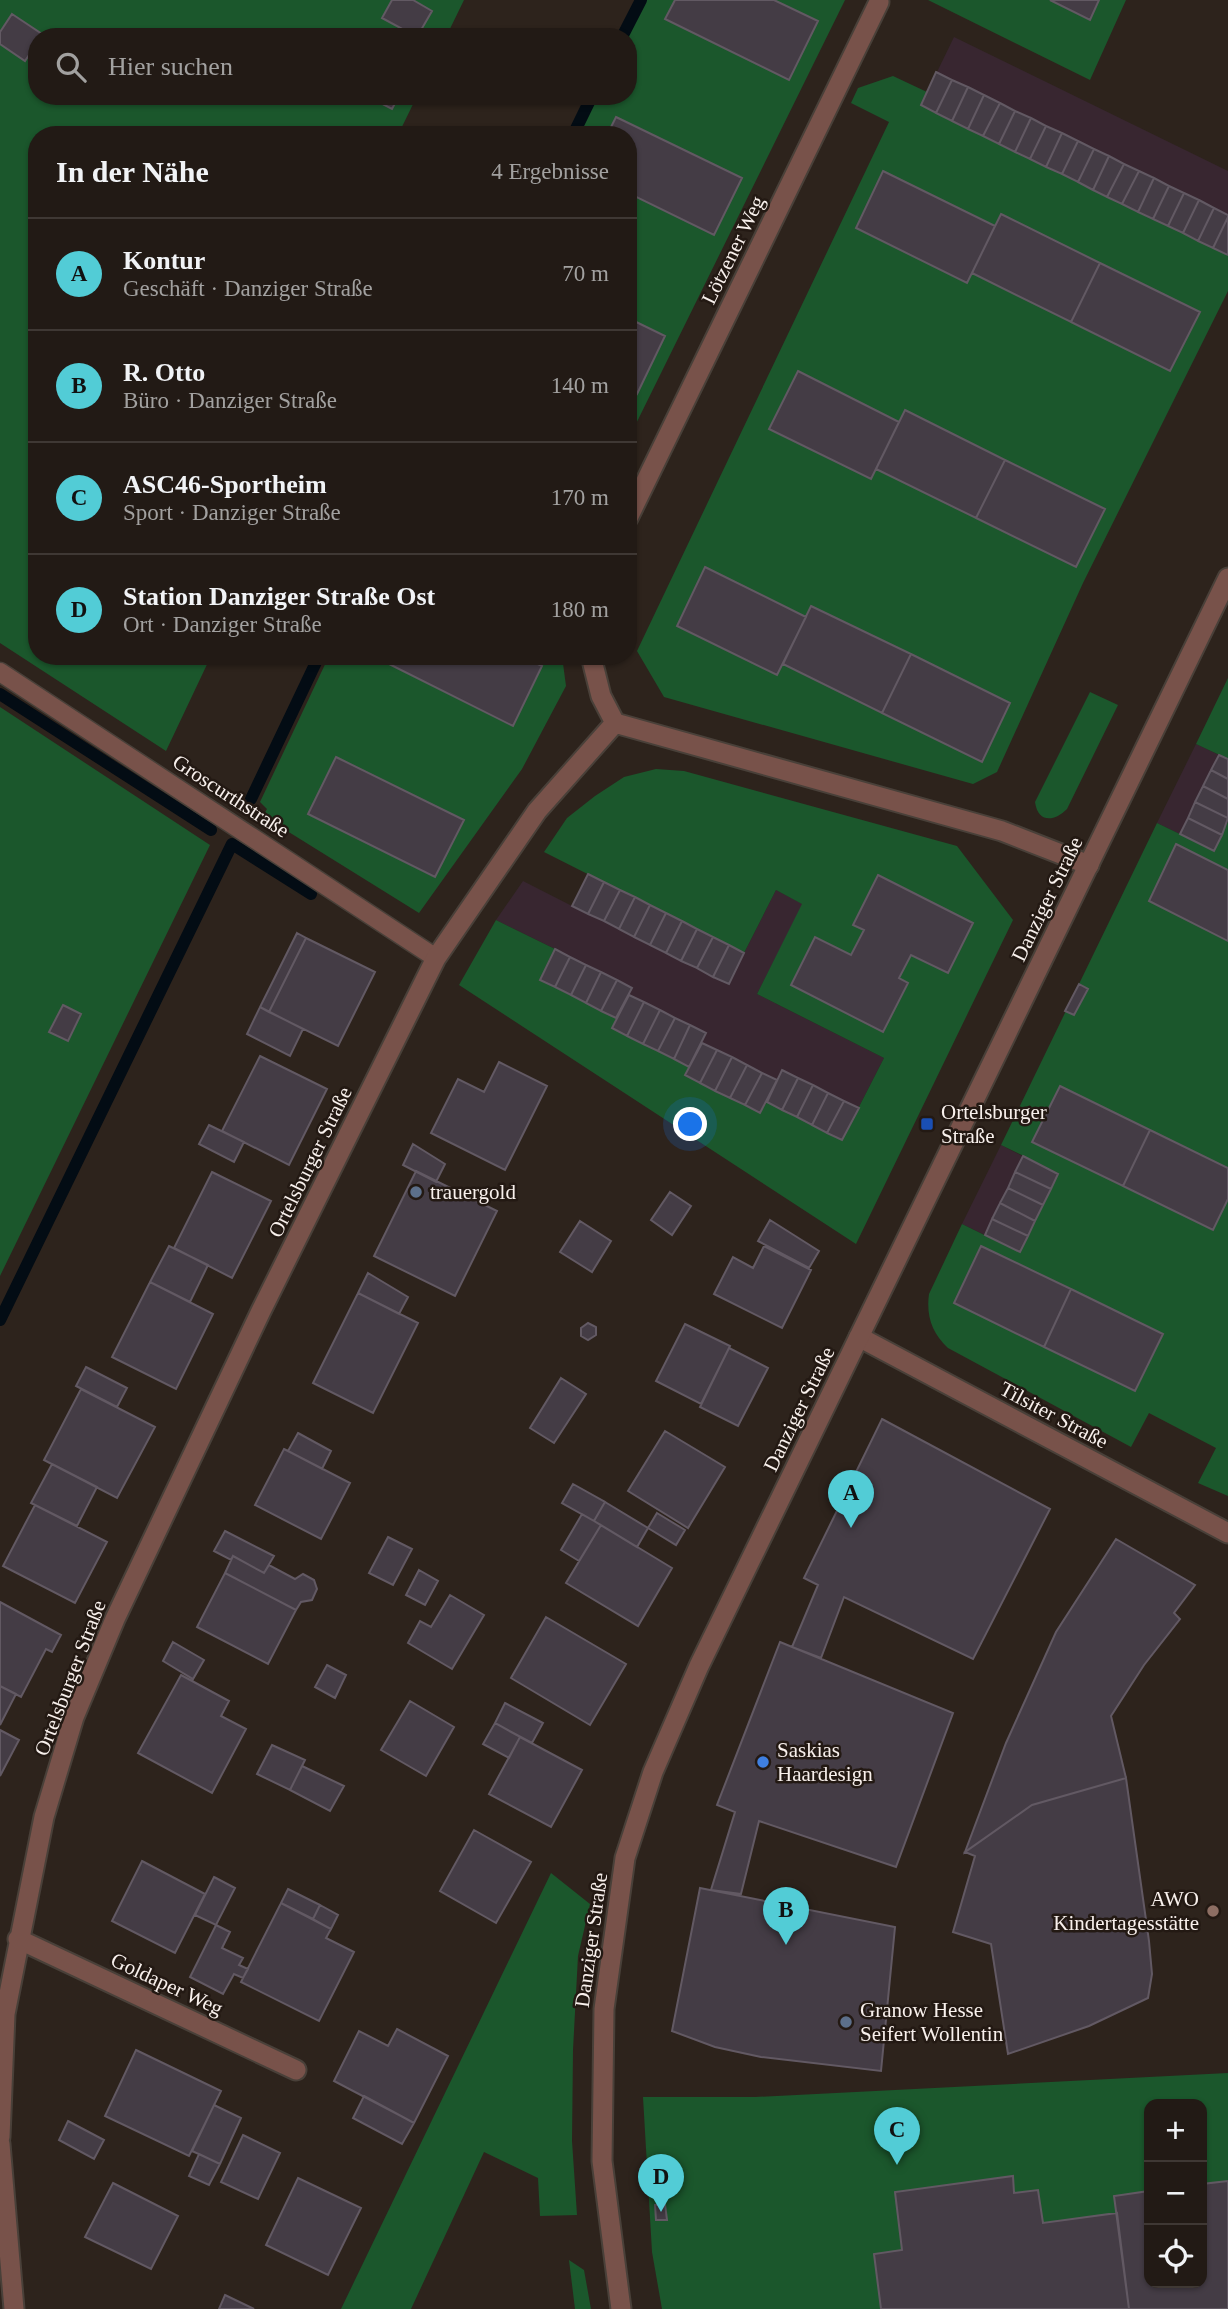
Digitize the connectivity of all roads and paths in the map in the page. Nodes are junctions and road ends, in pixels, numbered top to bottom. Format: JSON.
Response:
{"nodes":[{"id":1,"x":879,"y":2,"type":"dead end"},
{"id":2,"x":637,"y":499,"type":"edge"},
{"id":3,"x":1226,"y":589,"type":"edge"},
{"id":4,"x":593,"y":665,"type":"edge"},
{"id":5,"x":0,"y":672,"type":"edge"},
{"id":6,"x":615,"y":723,"type":"junction"},
{"id":7,"x":1089,"y":865,"type":"junction"},
{"id":8,"x":436,"y":958,"type":"junction"},
{"id":9,"x":859,"y":1337,"type":"junction"},
{"id":10,"x":1228,"y":1533,"type":"edge"},
{"id":11,"x":18,"y":1939,"type":"junction"},
{"id":12,"x":296,"y":2070,"type":"dead end"},
{"id":13,"x":0,"y":2137,"type":"edge"},
{"id":14,"x":0,"y":2144,"type":"edge"},
{"id":15,"x":9,"y":2300,"type":"edge"},
{"id":16,"x":621,"y":2309,"type":"edge"}],
"edges":[{"from":1,"to":2,"type":"street","name":"Lötzener Weg"},
{"from":3,"to":7,"type":"street","name":"Danziger Straße"},
{"from":4,"to":6,"type":"street"},
{"from":5,"to":8,"type":"lane","name":"Groscurthstraße"},
{"from":6,"to":7,"type":"street"},
{"from":6,"to":8,"type":"street","name":"Ortelsburger Straße"},
{"from":7,"to":9,"type":"street","name":"Danziger Straße"},
{"from":8,"to":11,"type":"street","name":"Ortelsburger Straße"},
{"from":9,"to":10,"type":"street","name":"Tilsiter Straße"},
{"from":9,"to":16,"type":"street","name":"Danziger Straße"},
{"from":11,"to":12,"type":"street","name":"Goldaper Weg"},
{"from":11,"to":13,"type":"street","name":"Ortelsburger Straße"},
{"from":14,"to":15,"type":"street"}]}
